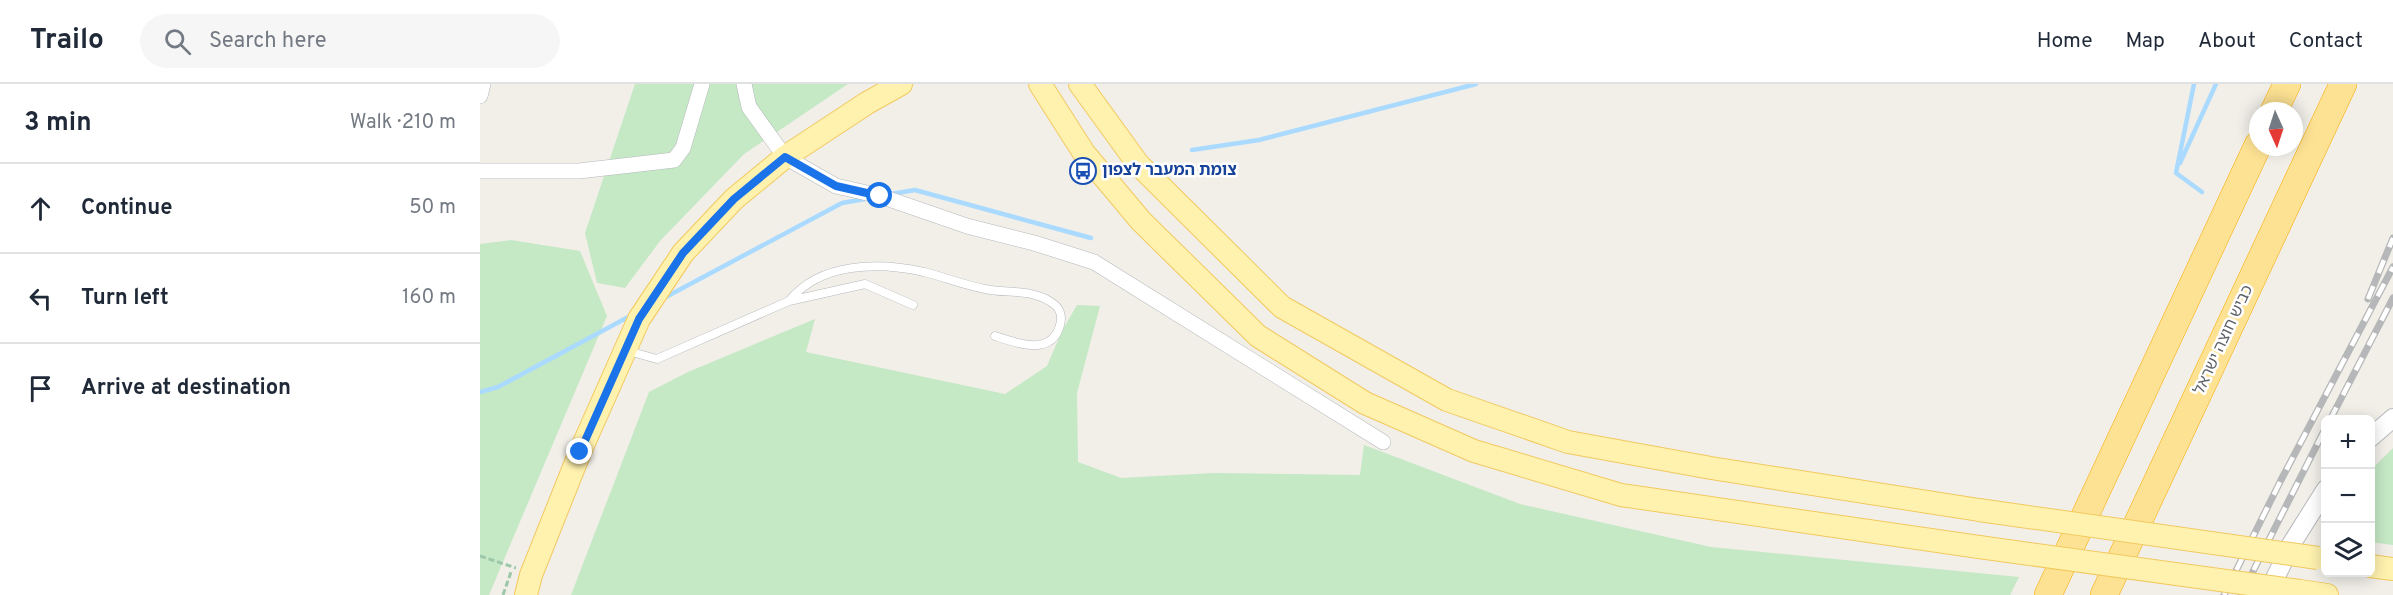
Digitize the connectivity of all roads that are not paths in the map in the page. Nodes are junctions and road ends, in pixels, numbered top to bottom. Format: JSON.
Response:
{"nodes":[{"id":1,"x":483,"y":84,"type":"edge"},
{"id":2,"x":702,"y":84,"type":"edge"},
{"id":3,"x":744,"y":84,"type":"edge"},
{"id":4,"x":901,"y":84,"type":"edge"},
{"id":5,"x":1040,"y":84,"type":"edge"},
{"id":6,"x":1080,"y":84,"type":"edge"},
{"id":7,"x":2287,"y":84,"type":"edge"},
{"id":8,"x":2343,"y":84,"type":"edge"},
{"id":9,"x":480,"y":96,"type":"edge"},
{"id":10,"x":2278,"y":102,"type":"edge"},
{"id":11,"x":2253,"y":156,"type":"edge"},
{"id":12,"x":785,"y":157,"type":"junction"},
{"id":13,"x":480,"y":171,"type":"edge"},
{"id":14,"x":789,"y":301,"type":"junction"},
{"id":15,"x":913,"y":305,"type":"dead end"},
{"id":16,"x":995,"y":336,"type":"dead end"},
{"id":17,"x":625,"y":350,"type":"junction"},
{"id":18,"x":2393,"y":418,"type":"edge"},
{"id":19,"x":2375,"y":434,"type":"edge"},
{"id":20,"x":1383,"y":442,"type":"dead end"},
{"id":21,"x":2321,"y":496,"type":"edge"},
{"id":22,"x":2321,"y":559,"type":"edge"},
{"id":23,"x":2375,"y":567,"type":"edge"},
{"id":24,"x":2393,"y":569,"type":"edge"},
{"id":25,"x":526,"y":595,"type":"edge"},
{"id":26,"x":2048,"y":595,"type":"edge"},
{"id":27,"x":2104,"y":595,"type":"edge"},
{"id":28,"x":2267,"y":595,"type":"edge"},
{"id":29,"x":2327,"y":595,"type":"edge"}],
"edges":[{"from":1,"to":9,"type":"street"},
{"from":2,"to":13,"type":"street"},
{"from":3,"to":12,"type":"street"},
{"from":4,"to":12,"type":"main road"},
{"from":5,"to":29,"type":"main road","bridge":true},
{"from":6,"to":22,"type":"main road","bridge":true},
{"from":7,"to":10,"type":"highway"},
{"from":8,"to":27,"type":"highway","name":"כביש חוצה ישראל"},
{"from":11,"to":26,"type":"highway"},
{"from":12,"to":17,"type":"main road"},
{"from":12,"to":20,"type":"street"},
{"from":14,"to":15,"type":"lane"},
{"from":14,"to":16,"type":"lane"},
{"from":14,"to":17,"type":"lane"},
{"from":17,"to":25,"type":"main road"},
{"from":18,"to":19,"type":"street"},
{"from":21,"to":28,"type":"street"},
{"from":23,"to":24,"type":"main road"}]}
